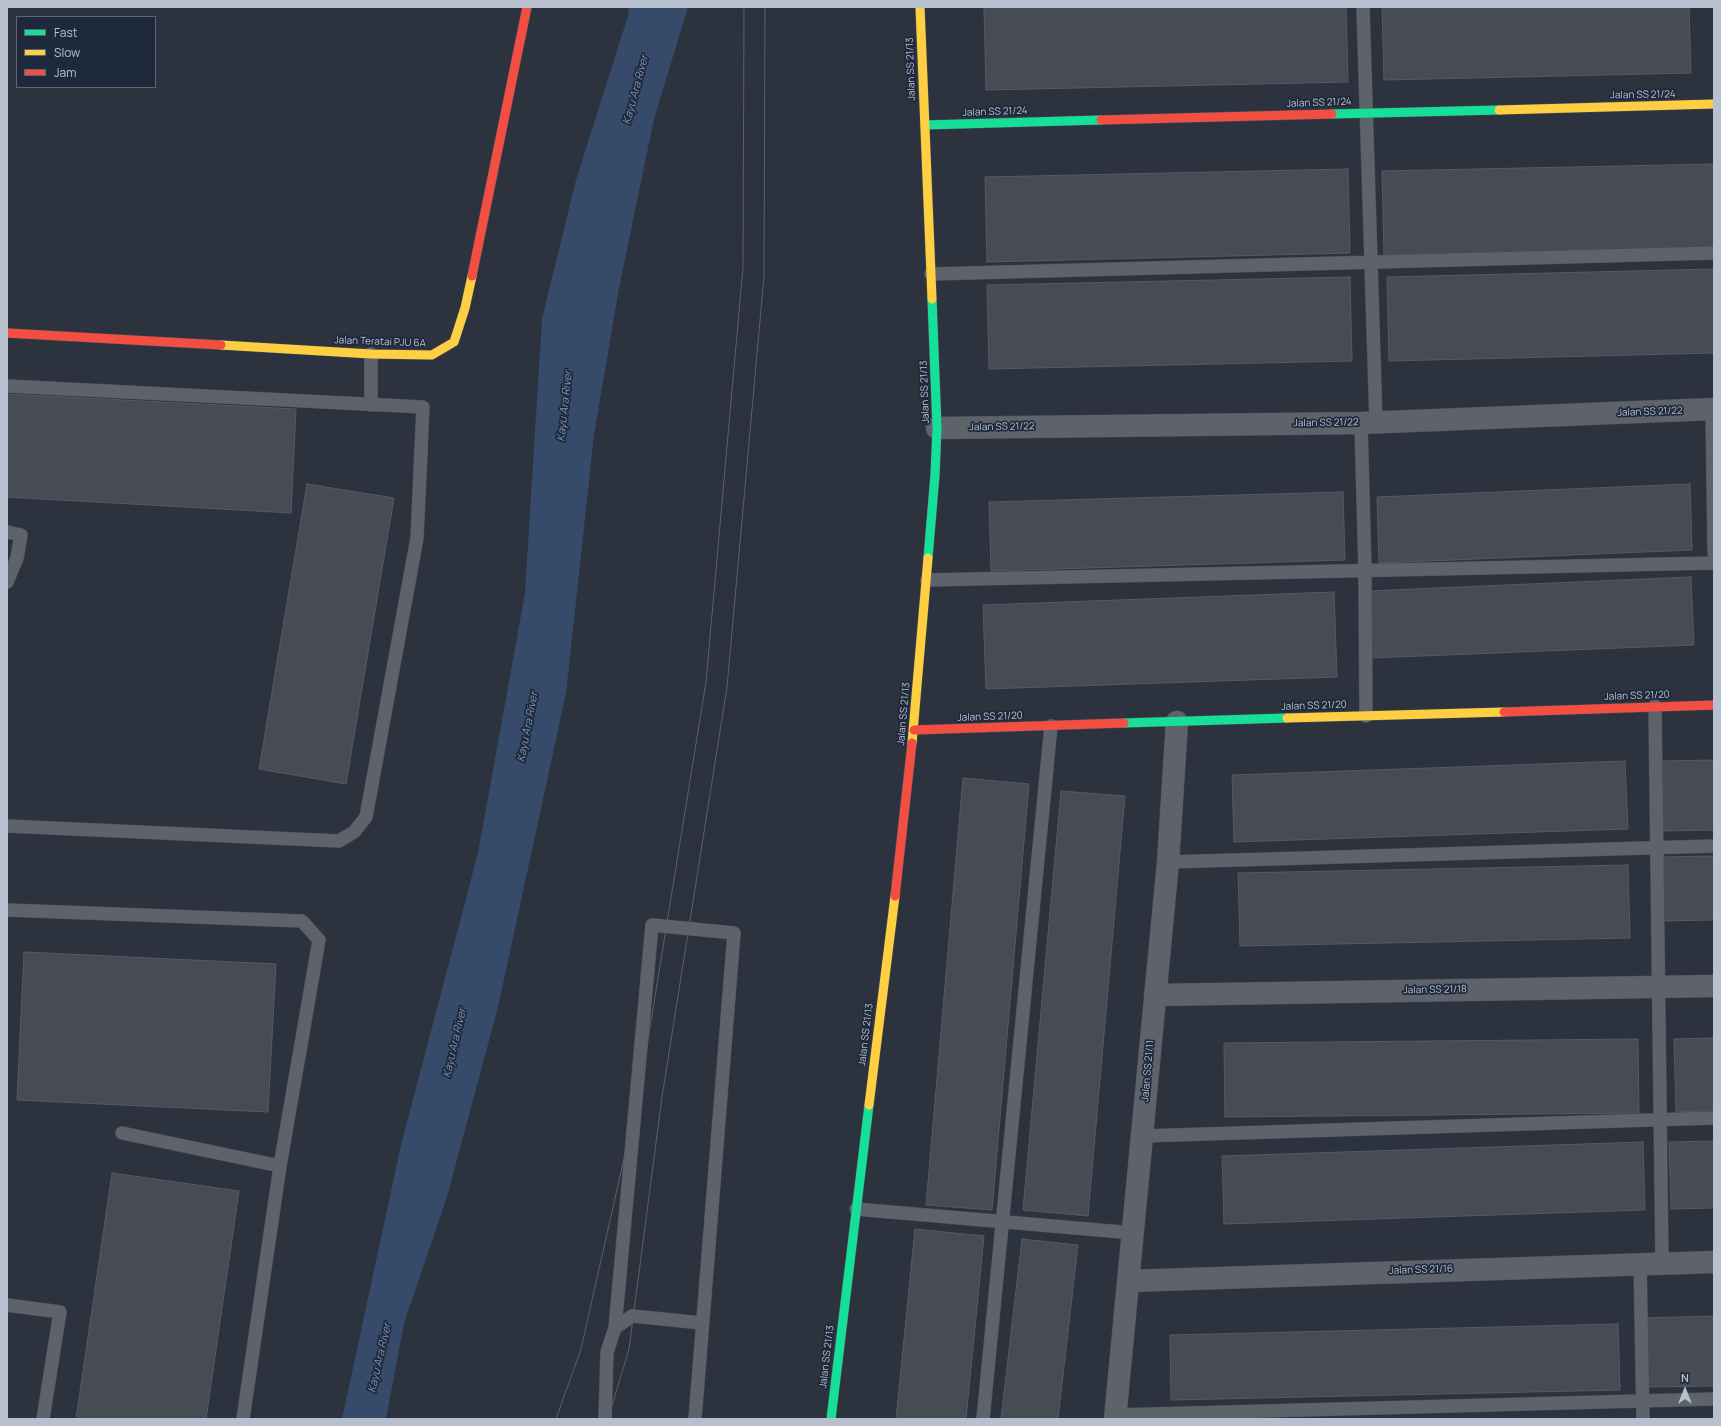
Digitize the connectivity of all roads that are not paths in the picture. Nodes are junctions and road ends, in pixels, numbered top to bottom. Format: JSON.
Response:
{"nodes":[{"id":1,"x":527,"y":7,"type":"edge"},
{"id":2,"x":920,"y":7,"type":"edge"},
{"id":3,"x":1363,"y":7,"type":"edge"},
{"id":4,"x":1714,"y":104,"type":"edge"},
{"id":5,"x":1366,"y":113,"type":"junction"},
{"id":6,"x":924,"y":125,"type":"junction"},
{"id":7,"x":1714,"y":253,"type":"edge"},
{"id":8,"x":1371,"y":263,"type":"junction"},
{"id":9,"x":931,"y":274,"type":"junction"},
{"id":10,"x":7,"y":332,"type":"edge"},
{"id":11,"x":371,"y":354,"type":"junction"},
{"id":12,"x":7,"y":386,"type":"edge"},
{"id":13,"x":371,"y":405,"type":"junction"},
{"id":14,"x":1713,"y":409,"type":"edge"},
{"id":15,"x":1369,"y":422,"type":"junction"},
{"id":16,"x":937,"y":428,"type":"junction"},
{"id":17,"x":7,"y":532,"type":"edge"},
{"id":18,"x":1714,"y":553,"type":"edge"},
{"id":19,"x":1714,"y":563,"type":"edge"},
{"id":20,"x":1366,"y":571,"type":"junction"},
{"id":21,"x":927,"y":580,"type":"junction"},
{"id":22,"x":7,"y":582,"type":"edge"},
{"id":23,"x":1714,"y":705,"type":"edge"},
{"id":24,"x":1654,"y":706,"type":"junction"},
{"id":25,"x":1366,"y":716,"type":"junction"},
{"id":26,"x":1177,"y":722,"type":"junction"},
{"id":27,"x":1051,"y":726,"type":"junction"},
{"id":28,"x":914,"y":730,"type":"junction"},
{"id":29,"x":7,"y":826,"type":"edge"},
{"id":30,"x":1657,"y":846,"type":"junction"},
{"id":31,"x":1714,"y":846,"type":"edge"},
{"id":32,"x":1168,"y":862,"type":"junction"},
{"id":33,"x":7,"y":910,"type":"edge"},
{"id":34,"x":1659,"y":986,"type":"junction"},
{"id":35,"x":1714,"y":986,"type":"edge"},
{"id":36,"x":1155,"y":995,"type":"junction"},
{"id":37,"x":1714,"y":1118,"type":"edge"},
{"id":38,"x":1660,"y":1119,"type":"junction"},
{"id":39,"x":122,"y":1133,"type":"dead end"},
{"id":40,"x":1142,"y":1136,"type":"junction"},
{"id":41,"x":280,"y":1166,"type":"junction"},
{"id":42,"x":856,"y":1209,"type":"junction"},
{"id":43,"x":1002,"y":1222,"type":"junction"},
{"id":44,"x":1133,"y":1234,"type":"junction"},
{"id":45,"x":1662,"y":1262,"type":"junction"},
{"id":46,"x":1714,"y":1262,"type":"edge"},
{"id":47,"x":1640,"y":1263,"type":"junction"},
{"id":48,"x":1128,"y":1281,"type":"junction"},
{"id":49,"x":7,"y":1306,"type":"edge"},
{"id":50,"x":702,"y":1323,"type":"junction"},
{"id":51,"x":615,"y":1328,"type":"junction"},
{"id":52,"x":1714,"y":1399,"type":"edge"},
{"id":53,"x":1642,"y":1400,"type":"junction"},
{"id":54,"x":1116,"y":1417,"type":"edge"},
{"id":55,"x":43,"y":1419,"type":"edge"},
{"id":56,"x":243,"y":1419,"type":"edge"},
{"id":57,"x":605,"y":1419,"type":"edge"},
{"id":58,"x":695,"y":1419,"type":"edge"},
{"id":59,"x":831,"y":1419,"type":"edge"},
{"id":60,"x":983,"y":1419,"type":"edge"},
{"id":61,"x":1642,"y":1419,"type":"edge"}],
"edges":[{"from":1,"to":11,"type":"street","name":"Jalan Teratai PJU 6A"},
{"from":2,"to":6,"type":"street","name":"Jalan SS 21/13"},
{"from":3,"to":5,"type":"lane"},
{"from":4,"to":5,"type":"street","name":"Jalan SS 21/24"},
{"from":5,"to":6,"type":"street","name":"Jalan SS 21/24"},
{"from":5,"to":8,"type":"lane"},
{"from":6,"to":9,"type":"street","name":"Jalan SS 21/13"},
{"from":7,"to":8,"type":"lane"},
{"from":8,"to":9,"type":"lane"},
{"from":8,"to":15,"type":"lane"},
{"from":9,"to":16,"type":"street","name":"Jalan SS 21/13"},
{"from":10,"to":11,"type":"street","name":"Jalan Teratai PJU 6A"},
{"from":11,"to":13,"type":"lane"},
{"from":12,"to":13,"type":"lane"},
{"from":13,"to":29,"type":"lane"},
{"from":14,"to":15,"type":"street","name":"Jalan SS 21/22"},
{"from":14,"to":18,"type":"lane"},
{"from":15,"to":16,"type":"street","name":"Jalan SS 21/22"},
{"from":15,"to":20,"type":"lane"},
{"from":16,"to":21,"type":"street","name":"Jalan SS 21/13"},
{"from":17,"to":22,"type":"lane"},
{"from":19,"to":20,"type":"lane"},
{"from":20,"to":21,"type":"lane"},
{"from":20,"to":25,"type":"lane"},
{"from":21,"to":28,"type":"street","name":"Jalan SS 21/13"},
{"from":23,"to":24,"type":"street","name":"Jalan SS 21/20"},
{"from":24,"to":25,"type":"street","name":"Jalan SS 21/20"},
{"from":24,"to":30,"type":"lane"},
{"from":25,"to":26,"type":"street","name":"Jalan SS 21/20"},
{"from":26,"to":27,"type":"street","name":"Jalan SS 21/20"},
{"from":26,"to":32,"type":"street","name":"Jalan SS 21/11"},
{"from":27,"to":28,"type":"street","name":"Jalan SS 21/20"},
{"from":27,"to":43,"type":"lane"},
{"from":28,"to":42,"type":"street","name":"Jalan SS 21/13"},
{"from":30,"to":31,"type":"lane"},
{"from":30,"to":32,"type":"lane"},
{"from":30,"to":34,"type":"lane"},
{"from":32,"to":36,"type":"street","name":"Jalan SS 21/11"},
{"from":33,"to":41,"type":"lane"},
{"from":34,"to":35,"type":"street","name":"Jalan SS 21/18"},
{"from":34,"to":36,"type":"street","name":"Jalan SS 21/18"},
{"from":34,"to":38,"type":"lane"},
{"from":36,"to":40,"type":"street","name":"Jalan SS 21/11"},
{"from":37,"to":38,"type":"lane"},
{"from":38,"to":40,"type":"lane"},
{"from":38,"to":45,"type":"lane"},
{"from":39,"to":41,"type":"lane"},
{"from":40,"to":44,"type":"street","name":"Jalan SS 21/11"},
{"from":41,"to":56,"type":"lane"},
{"from":42,"to":43,"type":"lane"},
{"from":42,"to":59,"type":"street","name":"Jalan SS 21/13"},
{"from":43,"to":44,"type":"lane"},
{"from":43,"to":60,"type":"lane"},
{"from":44,"to":48,"type":"street","name":"Jalan SS 21/11"},
{"from":45,"to":46,"type":"street","name":"Jalan SS 21/16"},
{"from":45,"to":47,"type":"street","name":"Jalan SS 21/16"},
{"from":47,"to":48,"type":"street","name":"Jalan SS 21/16"},
{"from":47,"to":53,"type":"lane"},
{"from":48,"to":54,"type":"street","name":"Jalan SS 21/11"},
{"from":49,"to":55,"type":"lane"},
{"from":50,"to":51,"type":"lane"},
{"from":50,"to":51,"type":"lane"},
{"from":50,"to":58,"type":"lane"},
{"from":51,"to":57,"type":"lane"},
{"from":52,"to":53,"type":"lane"},
{"from":53,"to":54,"type":"lane"},
{"from":53,"to":61,"type":"lane"}]}
